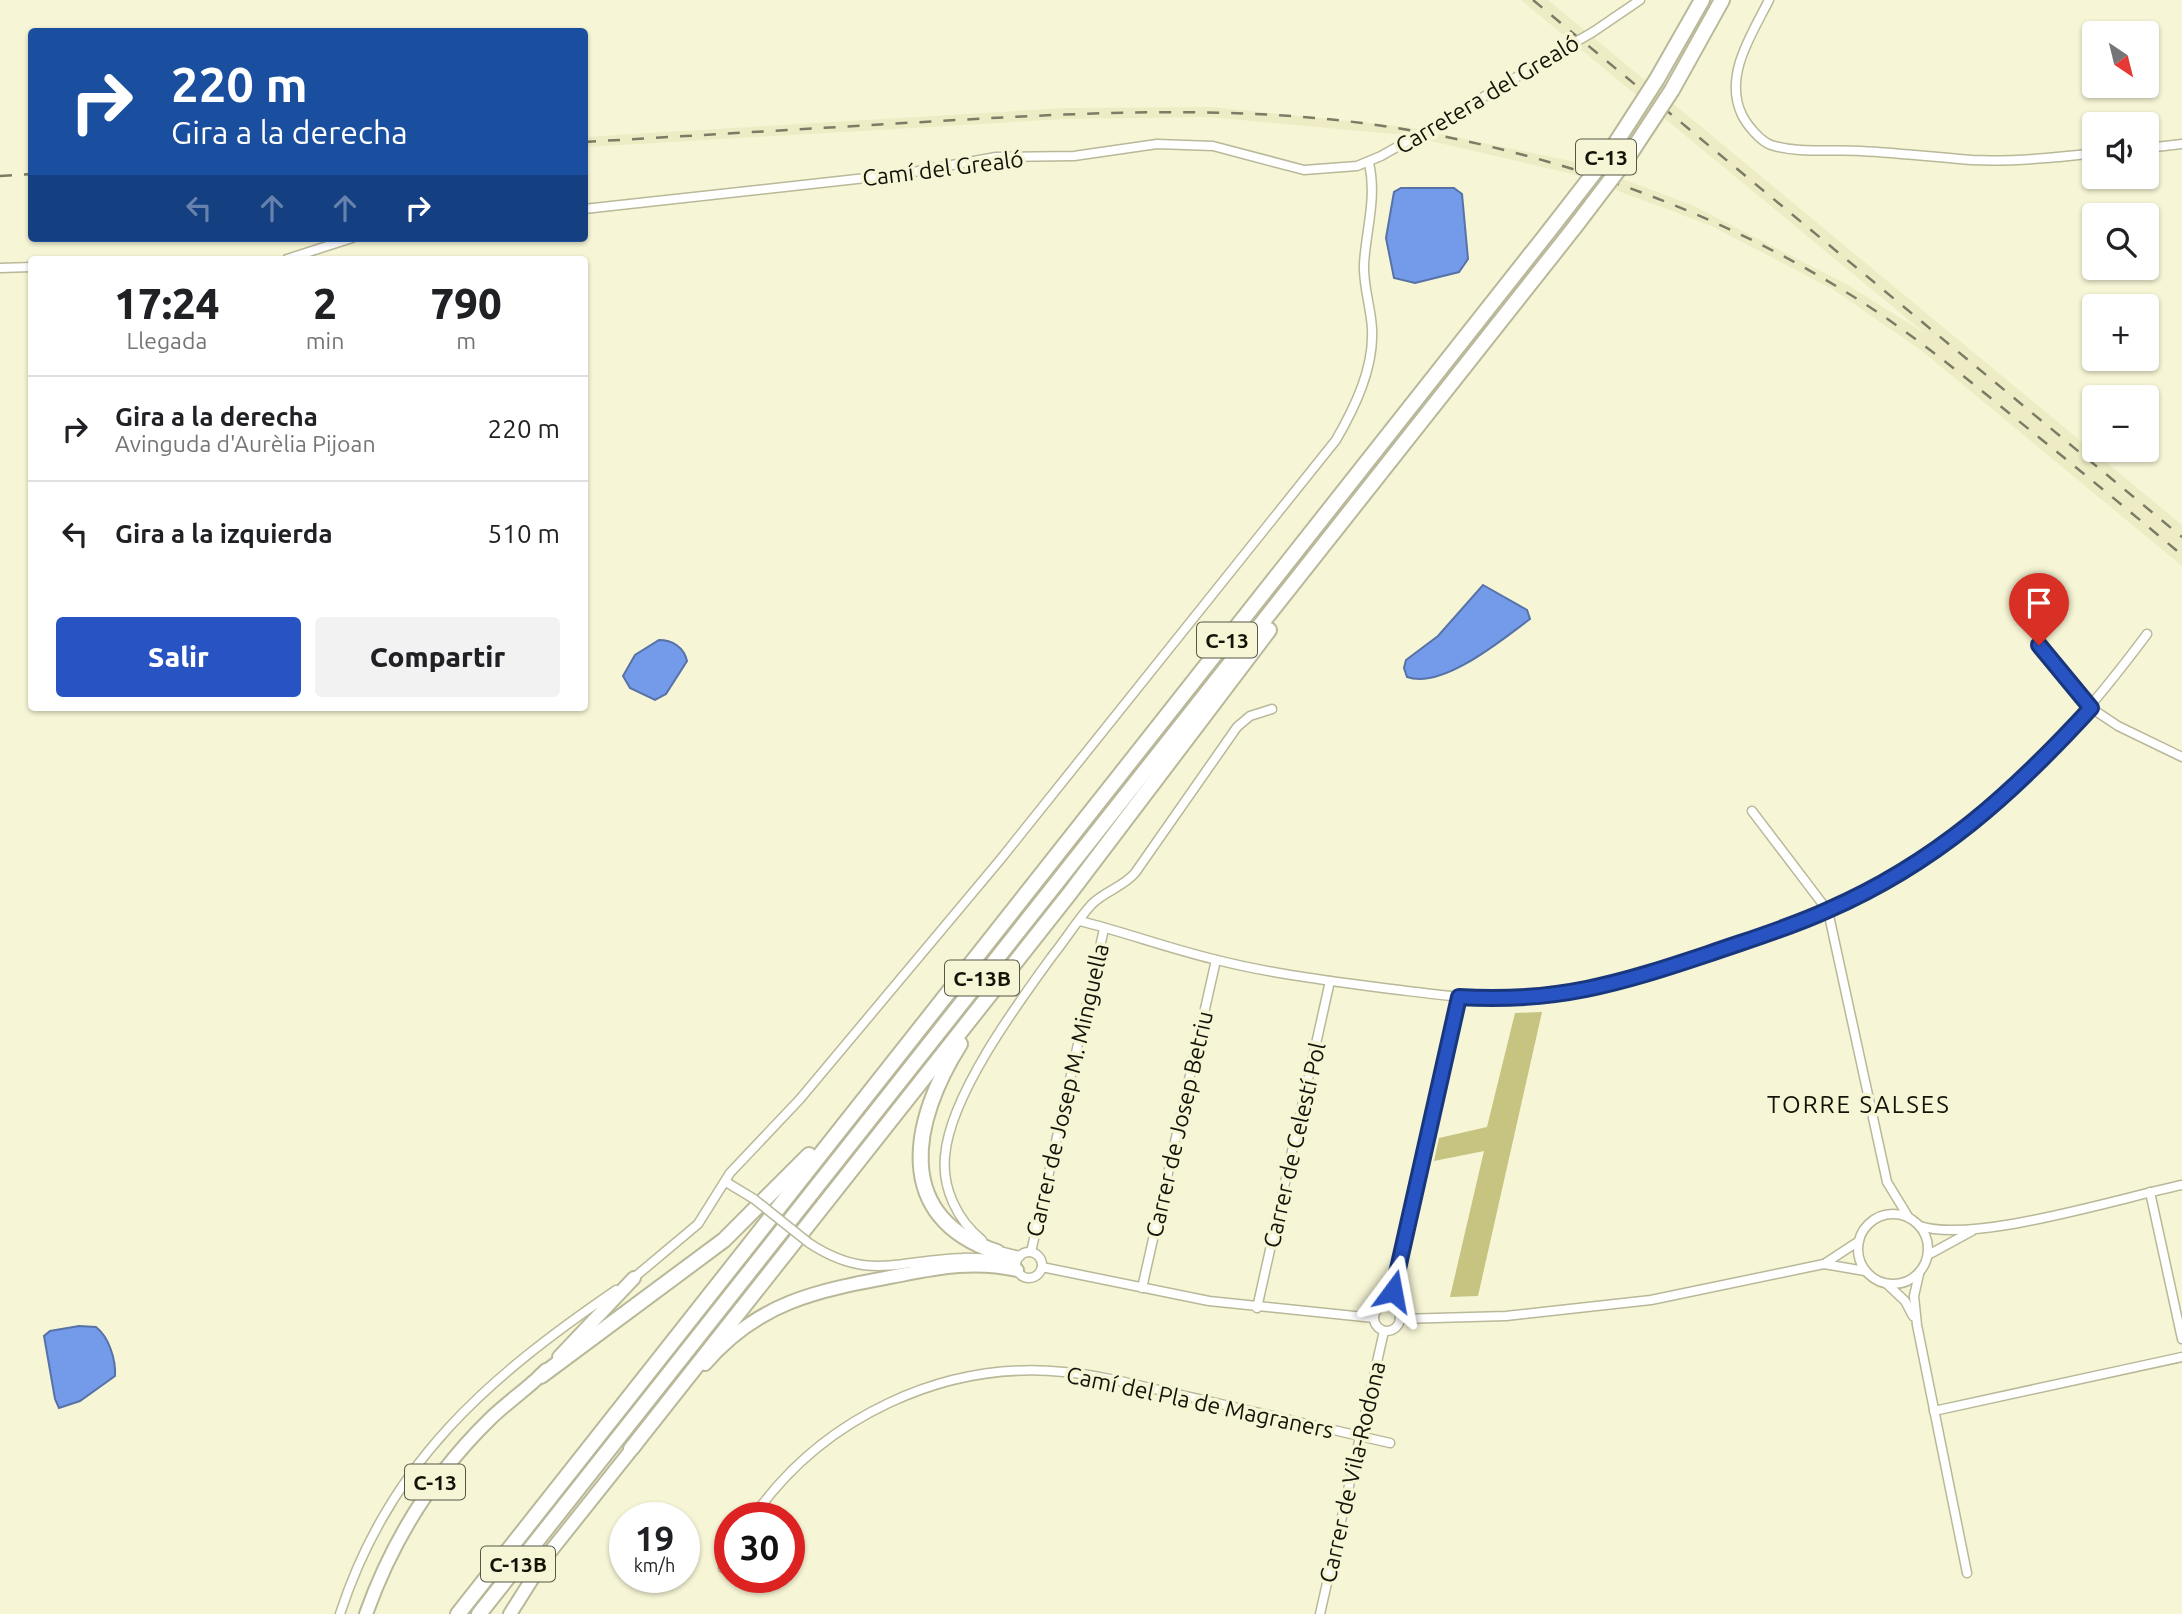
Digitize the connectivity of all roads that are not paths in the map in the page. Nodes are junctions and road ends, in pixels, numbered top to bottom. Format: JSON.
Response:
{"nodes":[{"id":1,"x":1640,"y":0,"type":"edge"},
{"id":2,"x":1702,"y":0,"type":"edge"},
{"id":3,"x":1722,"y":0,"type":"edge"},
{"id":4,"x":1769,"y":0,"type":"edge"},
{"id":5,"x":2182,"y":144,"type":"edge"},
{"id":6,"x":2159,"y":147,"type":"edge"},
{"id":7,"x":2082,"y":154,"type":"edge"},
{"id":8,"x":1381,"y":156,"type":"joint"},
{"id":9,"x":1369,"y":163,"type":"junction"},
{"id":10,"x":588,"y":209,"type":"edge"},
{"id":11,"x":340,"y":242,"type":"edge"},
{"id":12,"x":296,"y":256,"type":"edge"},
{"id":13,"x":28,"y":267,"type":"edge"},
{"id":14,"x":0,"y":268,"type":"edge"},
{"id":15,"x":1406,"y":441,"type":"junction"},
{"id":16,"x":2147,"y":634,"type":"dead end"},
{"id":17,"x":2039,"y":645,"type":"dead end"},
{"id":18,"x":2091,"y":708,"type":"junction"},
{"id":19,"x":1272,"y":709,"type":"dead end"},
{"id":20,"x":2182,"y":757,"type":"edge"},
{"id":21,"x":1752,"y":811,"type":"dead end"},
{"id":22,"x":1119,"y":829,"type":"junction"},
{"id":23,"x":1828,"y":911,"type":"junction"},
{"id":24,"x":1080,"y":921,"type":"junction"},
{"id":25,"x":1104,"y":929,"type":"junction"},
{"id":26,"x":1216,"y":960,"type":"junction"},
{"id":27,"x":1330,"y":981,"type":"junction"},
{"id":28,"x":1459,"y":997,"type":"junction"},
{"id":29,"x":905,"y":1048,"type":"junction"},
{"id":30,"x":726,"y":1182,"type":"junction"},
{"id":31,"x":2182,"y":1185,"type":"edge"},
{"id":32,"x":2150,"y":1192,"type":"junction"},
{"id":33,"x":1909,"y":1218,"type":"junction"},
{"id":34,"x":1920,"y":1226,"type":"junction"},
{"id":35,"x":1972,"y":1231,"type":"junction"},
{"id":36,"x":1859,"y":1241,"type":"junction"},
{"id":37,"x":997,"y":1252,"type":"junction"},
{"id":38,"x":1031,"y":1252,"type":"junction"},
{"id":39,"x":1928,"y":1255,"type":"junction"},
{"id":40,"x":1018,"y":1263,"type":"junction"},
{"id":41,"x":1824,"y":1264,"type":"junction"},
{"id":42,"x":1042,"y":1267,"type":"junction"},
{"id":43,"x":1865,"y":1271,"type":"junction"},
{"id":44,"x":1919,"y":1274,"type":"junction"},
{"id":45,"x":634,"y":1278,"type":"junction"},
{"id":46,"x":1887,"y":1284,"type":"junction"},
{"id":47,"x":1142,"y":1288,"type":"junction"},
{"id":48,"x":1390,"y":1305,"type":"junction"},
{"id":49,"x":1257,"y":1308,"type":"junction"},
{"id":50,"x":1374,"y":1318,"type":"junction"},
{"id":51,"x":1400,"y":1319,"type":"junction"},
{"id":52,"x":1917,"y":1325,"type":"junction"},
{"id":53,"x":1384,"y":1331,"type":"junction"},
{"id":54,"x":2182,"y":1339,"type":"edge"},
{"id":55,"x":2182,"y":1357,"type":"edge"},
{"id":56,"x":541,"y":1376,"type":"junction"},
{"id":57,"x":1934,"y":1411,"type":"junction"},
{"id":58,"x":1360,"y":1436,"type":"junction"},
{"id":59,"x":1390,"y":1443,"type":"dead end"},
{"id":60,"x":631,"y":1448,"type":"junction"},
{"id":61,"x":765,"y":1502,"type":"edge"},
{"id":62,"x":1967,"y":1573,"type":"dead end"},
{"id":63,"x":340,"y":1614,"type":"edge"},
{"id":64,"x":366,"y":1614,"type":"edge"},
{"id":65,"x":457,"y":1614,"type":"edge"},
{"id":66,"x":479,"y":1614,"type":"edge"},
{"id":67,"x":510,"y":1614,"type":"edge"},
{"id":68,"x":1320,"y":1614,"type":"edge"}],
"edges":[{"from":1,"to":8,"type":"street","name":"Carretera del Grealó","bridge":true},
{"from":2,"to":29,"type":"highway","number":"C-13","bridge":true},
{"from":3,"to":15,"type":"highway","number":"C-13","bridge":true},
{"from":4,"to":7,"type":"street"},
{"from":5,"to":6,"type":"street"},
{"from":8,"to":9,"type":"street","name":"Camí del Grealó"},
{"from":9,"to":10,"type":"street","name":"Camí del Grealó"},
{"from":9,"to":30,"type":"street"},
{"from":11,"to":12,"type":"street"},
{"from":13,"to":14,"type":"street"},
{"from":15,"to":22,"type":"highway","number":"C-13"},
{"from":15,"to":66,"type":"highway","number":"C-13B"},
{"from":16,"to":18,"type":"street"},
{"from":17,"to":18,"type":"street"},
{"from":18,"to":20,"type":"street"},
{"from":18,"to":23,"type":"street"},
{"from":19,"to":24,"type":"street"},
{"from":21,"to":23,"type":"street"},
{"from":22,"to":37,"type":"highway"},
{"from":22,"to":60,"type":"highway","number":"C-13"},
{"from":23,"to":28,"type":"street"},
{"from":23,"to":33,"type":"street"},
{"from":24,"to":25,"type":"street"},
{"from":24,"to":37,"type":"street"},
{"from":25,"to":26,"type":"street"},
{"from":25,"to":38,"type":"street","name":"Carrer de Josep M. Minguella"},
{"from":26,"to":27,"type":"street"},
{"from":26,"to":47,"type":"street","name":"Carrer de Josep Betriu"},
{"from":27,"to":28,"type":"street"},
{"from":27,"to":49,"type":"street","name":"Carrer de Celestí Pol"},
{"from":28,"to":48,"type":"street"},
{"from":29,"to":56,"type":"highway","number":"C-13"},
{"from":29,"to":65,"type":"highway","number":"C-13B"},
{"from":30,"to":40,"type":"street","bridge":true},
{"from":30,"to":45,"type":"street"},
{"from":31,"to":32,"type":"street"},
{"from":32,"to":35,"type":"street"},
{"from":32,"to":54,"type":"street"},
{"from":33,"to":34,"type":"street"},
{"from":33,"to":36,"type":"street"},
{"from":34,"to":35,"type":"street"},
{"from":34,"to":39,"type":"street"},
{"from":35,"to":39,"type":"street"},
{"from":36,"to":41,"type":"street"},
{"from":36,"to":43,"type":"street"},
{"from":37,"to":40,"type":"street"},
{"from":38,"to":40,"type":"street"},
{"from":38,"to":42,"type":"street"},
{"from":39,"to":44,"type":"street"},
{"from":40,"to":42,"type":"street"},
{"from":40,"to":60,"type":"highway"},
{"from":41,"to":43,"type":"street"},
{"from":41,"to":51,"type":"street"},
{"from":42,"to":47,"type":"street"},
{"from":43,"to":46,"type":"street"},
{"from":44,"to":46,"type":"street"},
{"from":44,"to":52,"type":"street"},
{"from":45,"to":56,"type":"highway"},
{"from":45,"to":63,"type":"street"},
{"from":46,"to":52,"type":"street"},
{"from":47,"to":49,"type":"street"},
{"from":48,"to":50,"type":"street"},
{"from":48,"to":51,"type":"street"},
{"from":49,"to":50,"type":"street"},
{"from":50,"to":53,"type":"street"},
{"from":51,"to":53,"type":"street"},
{"from":52,"to":57,"type":"street"},
{"from":53,"to":58,"type":"street","name":"Carrer de Vila-Rodona"},
{"from":55,"to":57,"type":"street"},
{"from":56,"to":64,"type":"highway","number":"C-13"},
{"from":57,"to":62,"type":"street"},
{"from":58,"to":59,"type":"street","name":"Camí del Pla de Magraners"},
{"from":58,"to":61,"type":"street","name":"Camí del Pla de Magraners"},
{"from":58,"to":68,"type":"street","name":"Carrer de Vila-Rodona"},
{"from":60,"to":67,"type":"highway","number":"C-13"}]}
